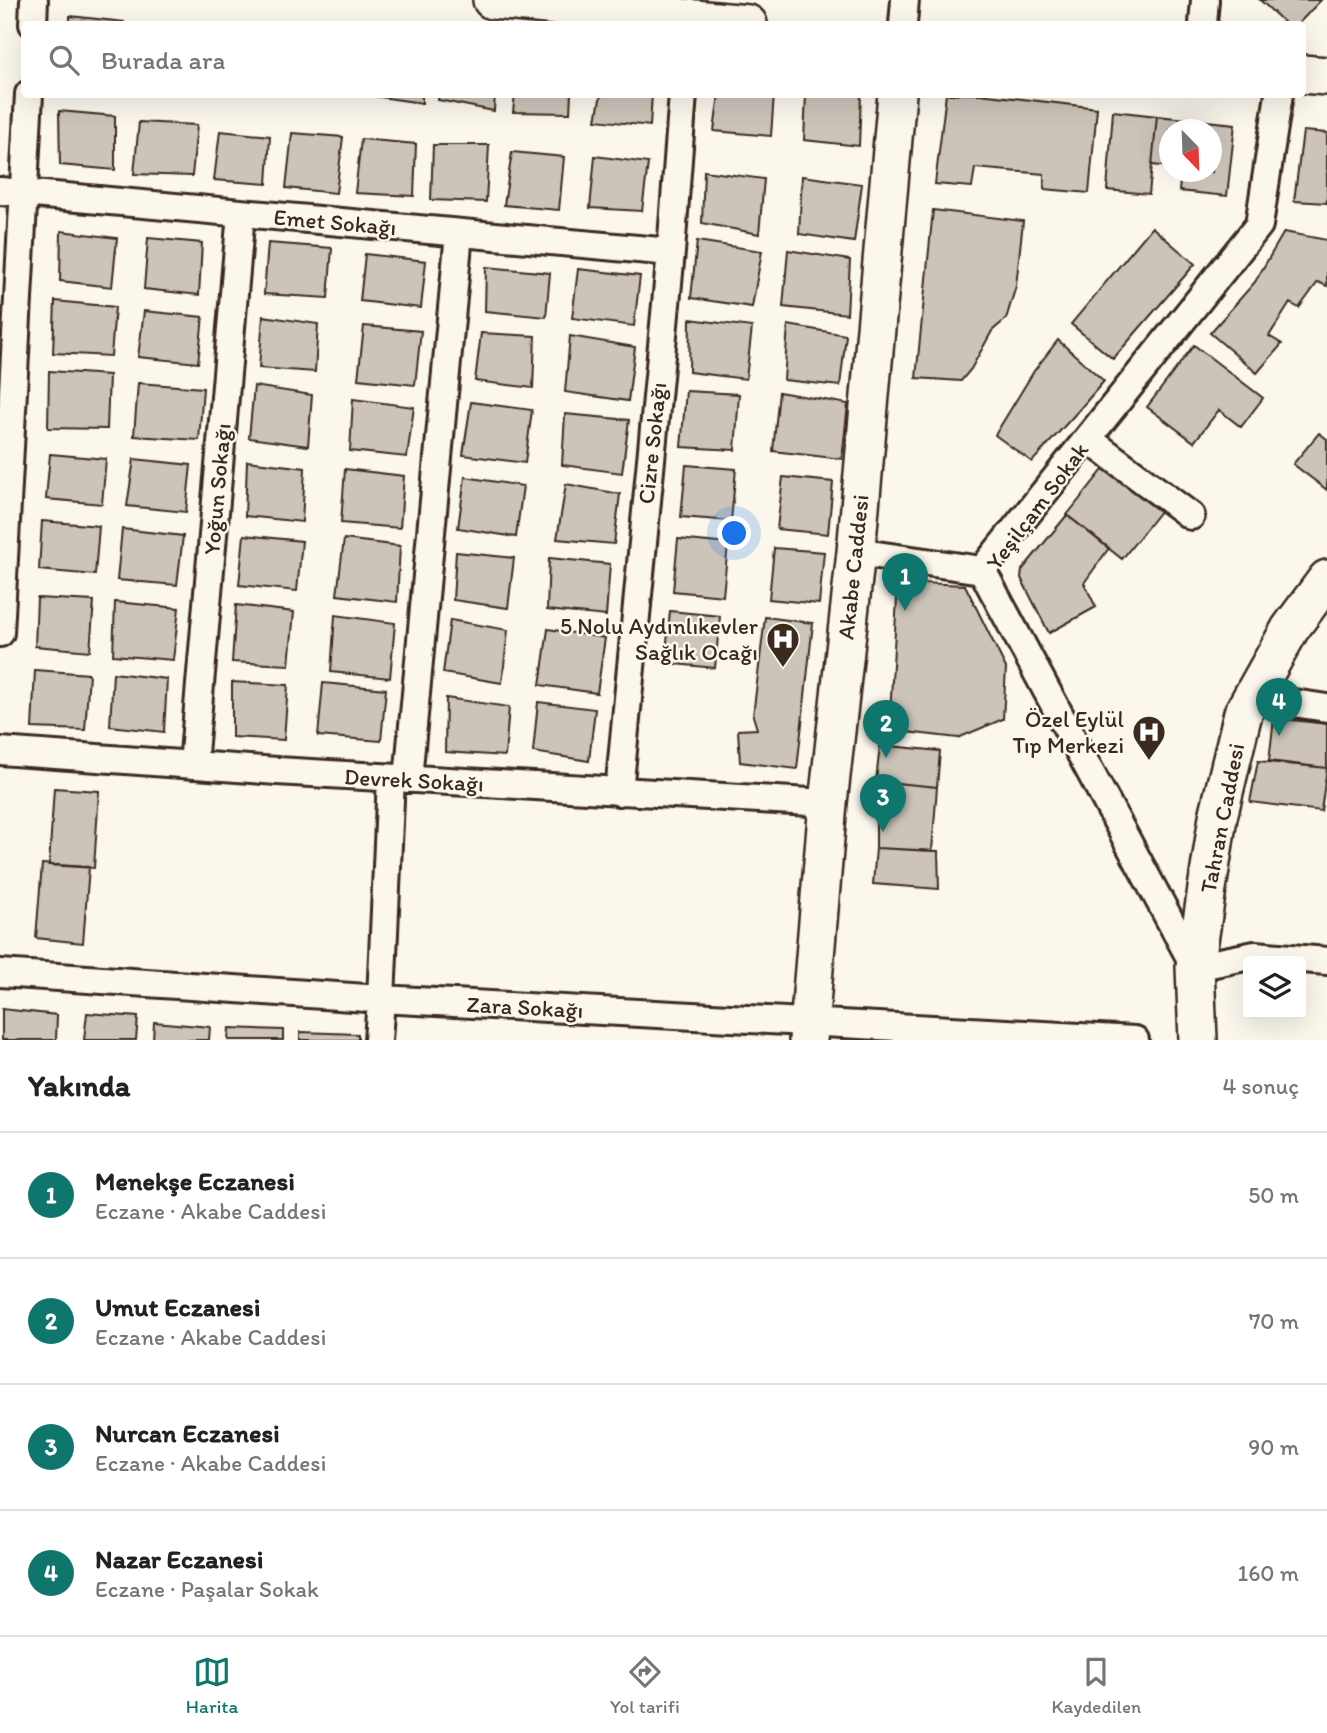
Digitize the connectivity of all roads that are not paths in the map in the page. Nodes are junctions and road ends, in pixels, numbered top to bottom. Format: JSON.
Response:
{"nodes":[{"id":1,"x":34,"y":0,"type":"edge"},
{"id":2,"x":492,"y":0,"type":"edge"},
{"id":3,"x":905,"y":0,"type":"edge"},
{"id":4,"x":1205,"y":0,"type":"edge"},
{"id":5,"x":33,"y":21,"type":"edge"},
{"id":6,"x":680,"y":21,"type":"edge"},
{"id":7,"x":903,"y":21,"type":"edge"},
{"id":8,"x":1203,"y":21,"type":"edge"},
{"id":9,"x":1306,"y":74,"type":"edge"},
{"id":10,"x":1327,"y":76,"type":"edge"},
{"id":11,"x":28,"y":98,"type":"edge"},
{"id":12,"x":683,"y":98,"type":"edge"},
{"id":13,"x":897,"y":98,"type":"edge"},
{"id":14,"x":1278,"y":98,"type":"edge"},
{"id":15,"x":12,"y":192,"type":"edge"},
{"id":16,"x":242,"y":213,"type":"junction"},
{"id":17,"x":458,"y":233,"type":"junction"},
{"id":18,"x":671,"y":253,"type":"junction"},
{"id":19,"x":1087,"y":439,"type":"junction"},
{"id":20,"x":1191,"y":516,"type":"dead end"},
{"id":21,"x":856,"y":551,"type":"junction"},
{"id":22,"x":982,"y":570,"type":"junction"},
{"id":23,"x":1327,"y":579,"type":"edge"},
{"id":24,"x":0,"y":633,"type":"edge"},
{"id":25,"x":1252,"y":697,"type":"junction"},
{"id":26,"x":1327,"y":708,"type":"edge"},
{"id":27,"x":0,"y":751,"type":"edge"},
{"id":28,"x":192,"y":765,"type":"junction"},
{"id":29,"x":400,"y":779,"type":"junction"},
{"id":30,"x":619,"y":792,"type":"junction"},
{"id":31,"x":828,"y":803,"type":"junction"},
{"id":32,"x":1327,"y":961,"type":"edge"},
{"id":33,"x":1195,"y":967,"type":"junction"},
{"id":34,"x":0,"y":973,"type":"edge"},
{"id":35,"x":381,"y":999,"type":"junction"},
{"id":36,"x":808,"y":1032,"type":"edge"},
{"id":37,"x":377,"y":1040,"type":"edge"},
{"id":38,"x":1135,"y":1040,"type":"edge"},
{"id":39,"x":1198,"y":1040,"type":"edge"}],
"edges":[{"from":1,"to":5,"type":"street"},
{"from":2,"to":6,"type":"street"},
{"from":3,"to":7,"type":"street"},
{"from":4,"to":8,"type":"street"},
{"from":9,"to":10,"type":"street"},
{"from":11,"to":15,"type":"street"},
{"from":12,"to":18,"type":"street","name":"Cizre Sokağı"},
{"from":13,"to":21,"type":"street","name":"Akabe Caddesi"},
{"from":14,"to":19,"type":"street","name":"Yeşilçam Sokak"},
{"from":15,"to":16,"type":"street","name":"Emet Sokağı"},
{"from":15,"to":24,"type":"street"},
{"from":16,"to":17,"type":"street","name":"Emet Sokağı"},
{"from":16,"to":28,"type":"street","name":"Yoğun Sokağı"},
{"from":17,"to":18,"type":"street","name":"Emet Sokağı"},
{"from":17,"to":29,"type":"street"},
{"from":18,"to":30,"type":"street","name":"Cizre Sokağı"},
{"from":19,"to":20,"type":"street"},
{"from":19,"to":22,"type":"street","name":"Yeşilçam Sokak"},
{"from":21,"to":22,"type":"street"},
{"from":21,"to":31,"type":"street","name":"Akabe Caddesi"},
{"from":22,"to":33,"type":"street","name":"Yeşilçam Sokak"},
{"from":23,"to":25,"type":"street","name":"Tahran Caddesi"},
{"from":25,"to":26,"type":"street"},
{"from":25,"to":33,"type":"street","name":"Tahran Caddesi"},
{"from":27,"to":28,"type":"street","name":"Devrek Sokağı"},
{"from":28,"to":29,"type":"street","name":"Devrek Sokağı"},
{"from":29,"to":30,"type":"street","name":"Devrek Sokağı"},
{"from":29,"to":35,"type":"street"},
{"from":30,"to":31,"type":"street","name":"Devrek Sokağı"},
{"from":31,"to":36,"type":"street","name":"Akabe Caddesi"},
{"from":32,"to":33,"type":"street"},
{"from":33,"to":39,"type":"street","name":"Tahran Caddesi"},
{"from":34,"to":35,"type":"street","name":"Zara Sokağı"},
{"from":35,"to":36,"type":"street","name":"Zara Sokağı"},
{"from":35,"to":37,"type":"street"},
{"from":36,"to":38,"type":"street","name":"Zara Sokağı"}]}
